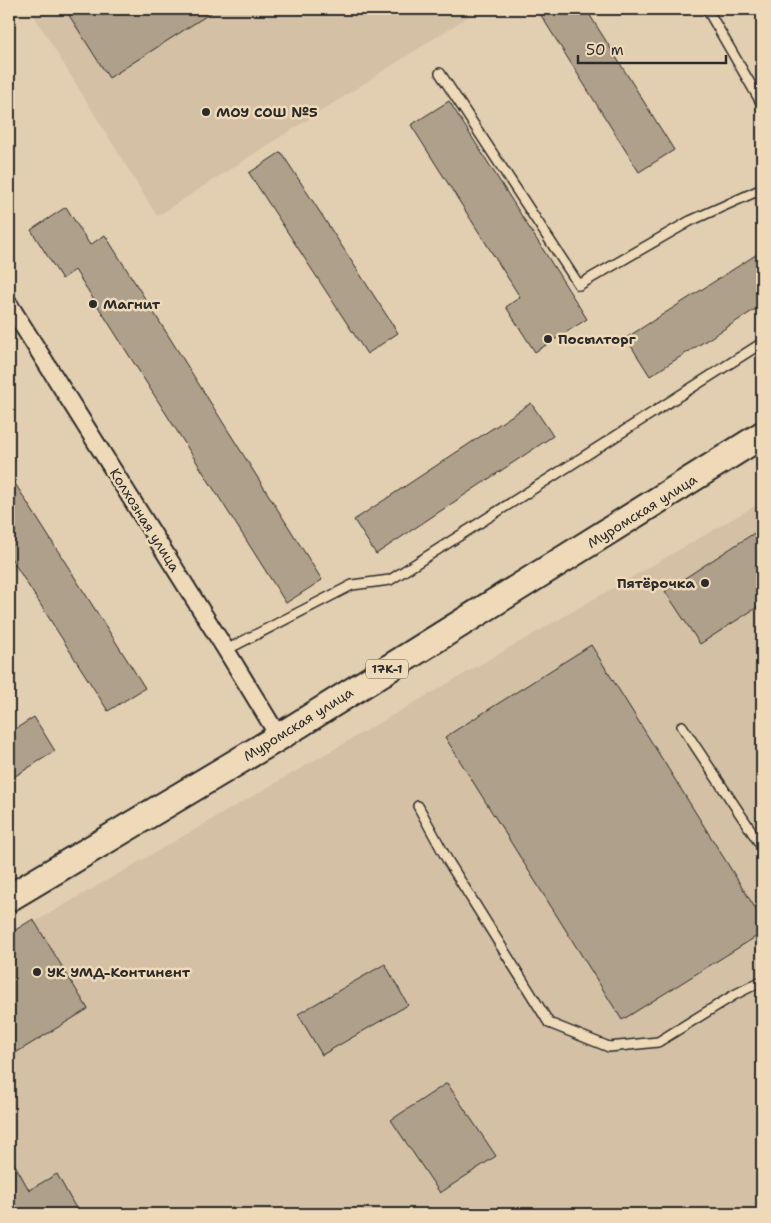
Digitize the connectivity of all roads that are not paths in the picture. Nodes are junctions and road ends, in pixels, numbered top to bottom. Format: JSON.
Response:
{"nodes":[{"id":1,"x":707,"y":9,"type":"edge"},
{"id":2,"x":440,"y":73,"type":"dead end"},
{"id":3,"x":762,"y":104,"type":"edge"},
{"id":4,"x":762,"y":189,"type":"edge"},
{"id":5,"x":9,"y":304,"type":"edge"},
{"id":6,"x":762,"y":343,"type":"edge"},
{"id":7,"x":762,"y":435,"type":"edge"},
{"id":8,"x":226,"y":650,"type":"junction"},
{"id":9,"x":682,"y":726,"type":"dead end"},
{"id":10,"x":279,"y":737,"type":"junction"},
{"id":11,"x":418,"y":806,"type":"dead end"},
{"id":12,"x":762,"y":847,"type":"edge"},
{"id":13,"x":9,"y":898,"type":"edge"},
{"id":14,"x":762,"y":981,"type":"edge"}],
"edges":[{"from":1,"to":3,"type":"lane"},
{"from":2,"to":4,"type":"lane"},
{"from":5,"to":8,"type":"street","name":"Колхозная улица"},
{"from":6,"to":8,"type":"lane"},
{"from":7,"to":10,"type":"main road","name":"Муромская улица","number":"17К-1"},
{"from":8,"to":10,"type":"street","name":"Колхозная улица"},
{"from":9,"to":12,"type":"lane"},
{"from":10,"to":13,"type":"main road","name":"Муромская улица","number":"17К-1"},
{"from":11,"to":14,"type":"lane"}]}
